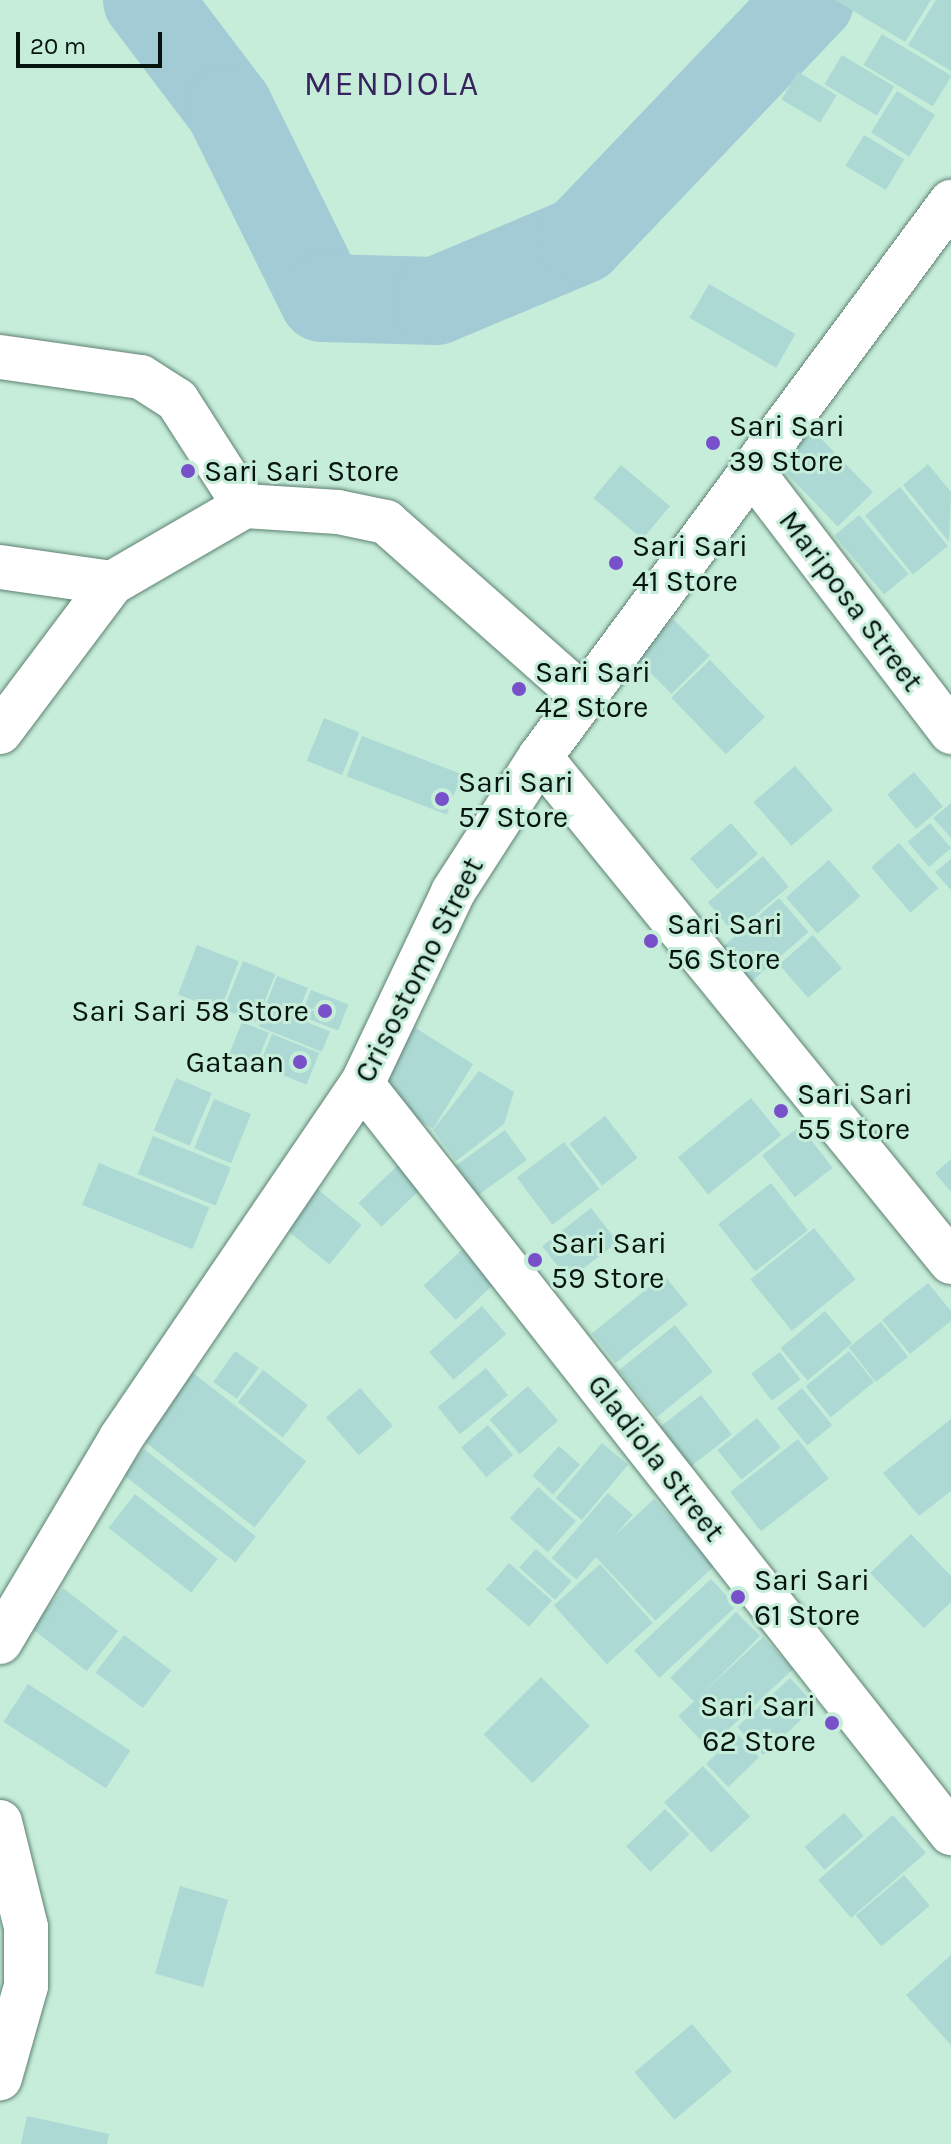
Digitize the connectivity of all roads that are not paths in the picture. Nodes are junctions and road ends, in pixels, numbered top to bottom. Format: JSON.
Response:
{"nodes":[{"id":1,"x":950,"y":205,"type":"edge"},
{"id":2,"x":0,"y":357,"type":"edge"},
{"id":3,"x":751,"y":470,"type":"junction"},
{"id":4,"x":245,"y":506,"type":"junction"},
{"id":5,"x":0,"y":567,"type":"edge"},
{"id":6,"x":112,"y":583,"type":"junction"},
{"id":7,"x":584,"y":697,"type":"junction"},
{"id":8,"x":0,"y":732,"type":"edge"},
{"id":9,"x":951,"y":732,"type":"edge"},
{"id":10,"x":540,"y":757,"type":"junction"},
{"id":11,"x":362,"y":1084,"type":"junction"},
{"id":12,"x":951,"y":1262,"type":"edge"},
{"id":13,"x":0,"y":1642,"type":"edge"},
{"id":14,"x":0,"y":1822,"type":"edge"},
{"id":15,"x":951,"y":1833,"type":"edge"},
{"id":16,"x":0,"y":2078,"type":"edge"}],
"edges":[{"from":1,"to":3,"type":"street","name":"Crisostomo Street"},
{"from":2,"to":4,"type":"street"},
{"from":3,"to":7,"type":"street","name":"Crisostomo Street"},
{"from":3,"to":9,"type":"street","name":"Mariposa Street"},
{"from":4,"to":6,"type":"street"},
{"from":4,"to":7,"type":"street"},
{"from":5,"to":6,"type":"street"},
{"from":6,"to":8,"type":"street"},
{"from":7,"to":10,"type":"street","name":"Crisostomo Street"},
{"from":10,"to":11,"type":"street","name":"Crisostomo Street"},
{"from":10,"to":12,"type":"street"},
{"from":11,"to":13,"type":"street","name":"Crisostomo Street"},
{"from":11,"to":15,"type":"street","name":"Gladiola Street"},
{"from":14,"to":16,"type":"street"}]}
